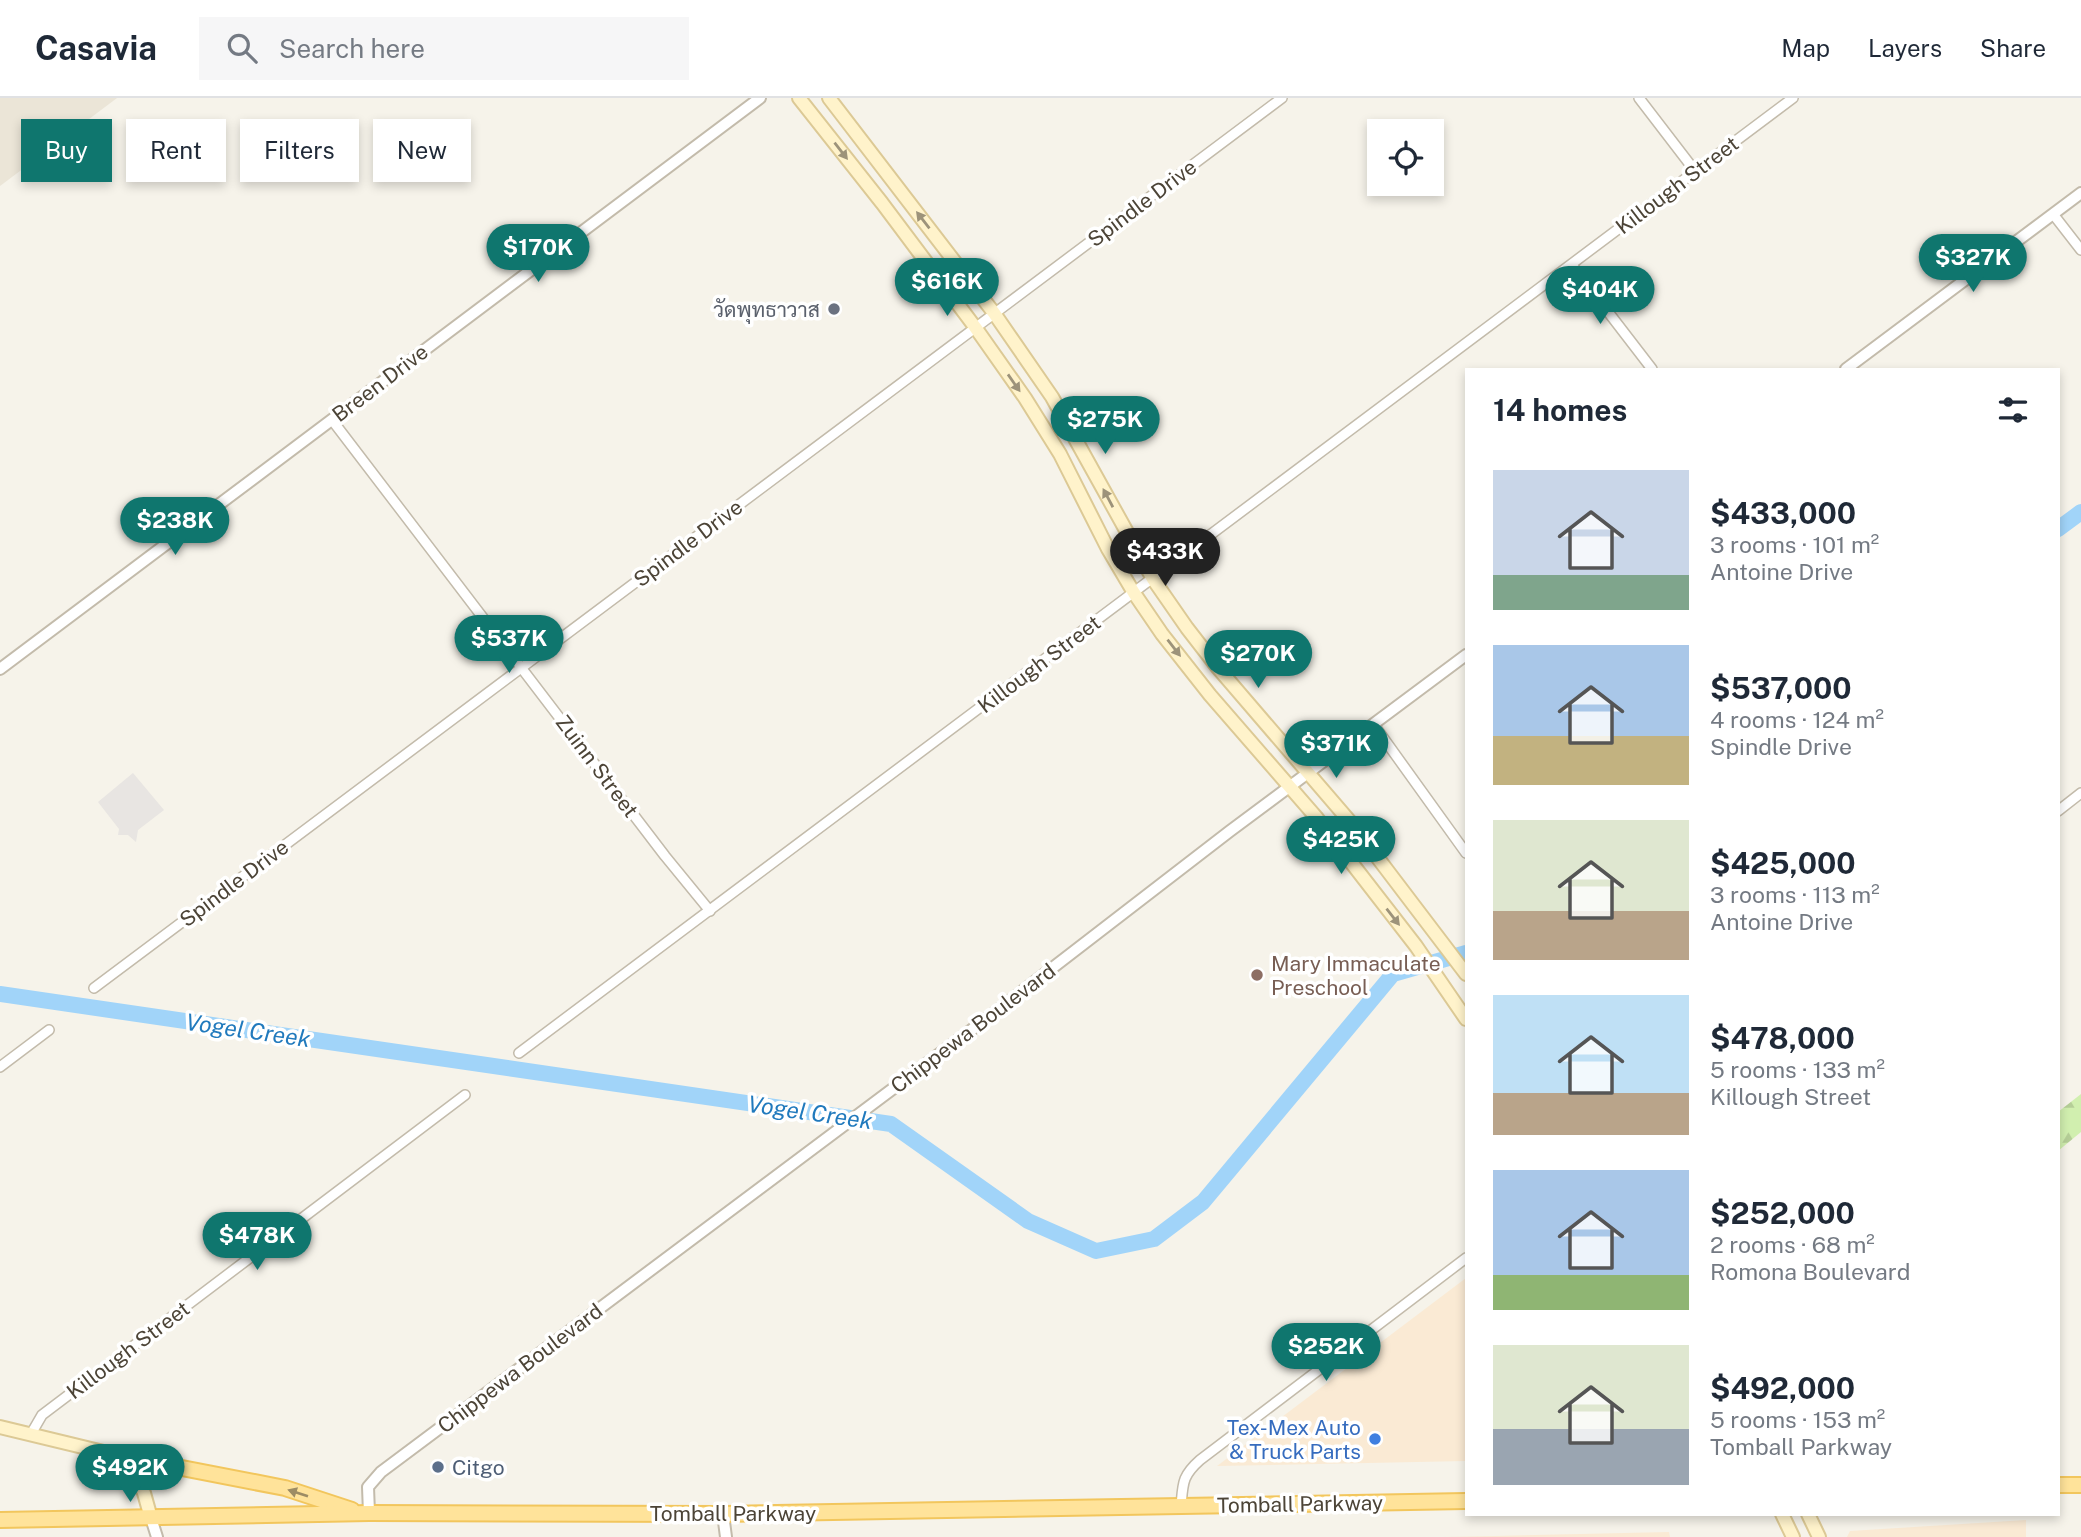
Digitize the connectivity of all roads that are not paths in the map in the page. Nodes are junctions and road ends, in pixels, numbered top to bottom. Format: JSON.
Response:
{"nodes":[{"id":1,"x":760,"y":98,"type":"edge"},
{"id":2,"x":799,"y":98,"type":"edge"},
{"id":3,"x":829,"y":98,"type":"edge"},
{"id":4,"x":1282,"y":98,"type":"edge"},
{"id":5,"x":1639,"y":98,"type":"edge"},
{"id":6,"x":1793,"y":98,"type":"edge"},
{"id":7,"x":1695,"y":171,"type":"junction"},
{"id":8,"x":899,"y":190,"type":"junction"},
{"id":9,"x":2081,"y":193,"type":"edge"},
{"id":10,"x":882,"y":203,"type":"junction"},
{"id":11,"x":2053,"y":214,"type":"junction"},
{"id":12,"x":2081,"y":250,"type":"edge"},
{"id":13,"x":1572,"y":265,"type":"junction"},
{"id":14,"x":994,"y":313,"type":"junction"},
{"id":15,"x":975,"y":327,"type":"junction"},
{"id":16,"x":1651,"y":368,"type":"edge"},
{"id":17,"x":1847,"y":368,"type":"edge"},
{"id":18,"x":332,"y":420,"type":"junction"},
{"id":19,"x":1079,"y":443,"type":"junction"},
{"id":20,"x":1060,"y":454,"type":"junction"},
{"id":21,"x":1153,"y":579,"type":"junction"},
{"id":22,"x":1133,"y":593,"type":"junction"},
{"id":23,"x":1465,"y":656,"type":"edge"},
{"id":24,"x":522,"y":667,"type":"junction"},
{"id":25,"x":0,"y":669,"type":"edge"},
{"id":26,"x":1374,"y":725,"type":"junction"},
{"id":27,"x":1308,"y":774,"type":"junction"},
{"id":28,"x":1290,"y":786,"type":"junction"},
{"id":29,"x":2081,"y":793,"type":"edge"},
{"id":30,"x":2060,"y":809,"type":"edge"},
{"id":31,"x":1465,"y":852,"type":"edge"},
{"id":32,"x":1394,"y":879,"type":"junction"},
{"id":33,"x":1376,"y":894,"type":"junction"},
{"id":34,"x":710,"y":911,"type":"junction"},
{"id":35,"x":1464,"y":971,"type":"edge"},
{"id":36,"x":94,"y":988,"type":"dead end"},
{"id":37,"x":1465,"y":1017,"type":"edge"},
{"id":38,"x":49,"y":1030,"type":"dead end"},
{"id":39,"x":519,"y":1053,"type":"dead end"},
{"id":40,"x":0,"y":1067,"type":"edge"},
{"id":41,"x":465,"y":1095,"type":"dead end"},
{"id":42,"x":1465,"y":1259,"type":"edge"},
{"id":43,"x":0,"y":1427,"type":"edge"},
{"id":44,"x":32,"y":1434,"type":"junction"},
{"id":45,"x":120,"y":1456,"type":"junction"},
{"id":46,"x":2060,"y":1485,"type":"edge"},
{"id":47,"x":2081,"y":1485,"type":"edge"},
{"id":48,"x":1465,"y":1501,"type":"edge"},
{"id":49,"x":1181,"y":1506,"type":"junction"},
{"id":50,"x":366,"y":1513,"type":"junction"},
{"id":51,"x":723,"y":1514,"type":"junction"},
{"id":52,"x":1783,"y":1516,"type":"edge"},
{"id":53,"x":1809,"y":1516,"type":"edge"},
{"id":54,"x":151,"y":1518,"type":"junction"},
{"id":55,"x":0,"y":1520,"type":"edge"},
{"id":56,"x":157,"y":1537,"type":"edge"},
{"id":57,"x":726,"y":1537,"type":"edge"},
{"id":58,"x":1793,"y":1537,"type":"edge"},
{"id":59,"x":1819,"y":1537,"type":"edge"}],
"edges":[{"from":1,"to":18,"type":"street","name":"Breen Drive"},
{"from":2,"to":10,"type":"main road","one_way":true},
{"from":3,"to":8,"type":"main road"},
{"from":4,"to":14,"type":"street","name":"Spindle Drive"},
{"from":5,"to":7,"type":"street"},
{"from":6,"to":7,"type":"street","name":"Killough Street"},
{"from":7,"to":13,"type":"street","name":"Killough Street"},
{"from":8,"to":10,"type":"main road"},
{"from":14,"to":8,"type":"main road","one_way":true},
{"from":9,"to":11,"type":"street"},
{"from":10,"to":15,"type":"main road"},
{"from":11,"to":12,"type":"street"},
{"from":11,"to":17,"type":"street"},
{"from":13,"to":16,"type":"street"},
{"from":13,"to":21,"type":"street","name":"Killough Street"},
{"from":14,"to":15,"type":"street","name":"Spindle Drive"},
{"from":14,"to":19,"type":"main road"},
{"from":15,"to":20,"type":"main road","one_way":true},
{"from":15,"to":24,"type":"street","name":"Spindle Drive"},
{"from":18,"to":24,"type":"street","name":"Zuinn Street"},
{"from":18,"to":25,"type":"street","name":"Breen Drive"},
{"from":19,"to":20,"type":"main road"},
{"from":21,"to":19,"type":"main road","one_way":true},
{"from":20,"to":22,"type":"main road"},
{"from":21,"to":22,"type":"street","name":"Killough Street"},
{"from":21,"to":27,"type":"main road"},
{"from":22,"to":28,"type":"main road","one_way":true},
{"from":22,"to":34,"type":"street","name":"Killough Street"},
{"from":23,"to":26,"type":"street","name":"Chippewa Boulevard"},
{"from":24,"to":34,"type":"street","name":"Zuinn Street"},
{"from":24,"to":36,"type":"street","name":"Spindle Drive"},
{"from":26,"to":27,"type":"street","name":"Chippewa Boulevard"},
{"from":26,"to":31,"type":"street"},
{"from":27,"to":28,"type":"street","name":"Chippewa Boulevard"},
{"from":27,"to":32,"type":"main road"},
{"from":28,"to":33,"type":"main road"},
{"from":28,"to":50,"type":"street","name":"Chippewa Boulevard"},
{"from":29,"to":30,"type":"street"},
{"from":32,"to":33,"type":"main road"},
{"from":32,"to":35,"type":"main road"},
{"from":33,"to":37,"type":"main road","one_way":true},
{"from":34,"to":39,"type":"street","name":"Killough Street"},
{"from":38,"to":40,"type":"street"},
{"from":41,"to":44,"type":"street","name":"Killough Street"},
{"from":42,"to":49,"type":"street"},
{"from":43,"to":44,"type":"main road"},
{"from":44,"to":45,"type":"main road"},
{"from":50,"to":45,"type":"main road","one_way":true},
{"from":45,"to":54,"type":"main road"},
{"from":46,"to":47,"type":"main road"},
{"from":48,"to":49,"type":"main road","name":"Tomball Parkway"},
{"from":49,"to":51,"type":"main road","name":"Tomball Parkway"},
{"from":50,"to":51,"type":"main road","name":"Tomball Parkway"},
{"from":50,"to":54,"type":"main road","name":"Tomball Parkway"},
{"from":51,"to":57,"type":"street"},
{"from":52,"to":58,"type":"main road"},
{"from":53,"to":59,"type":"main road"},
{"from":54,"to":55,"type":"main road","name":"Tomball Parkway"},
{"from":54,"to":56,"type":"street"}]}
